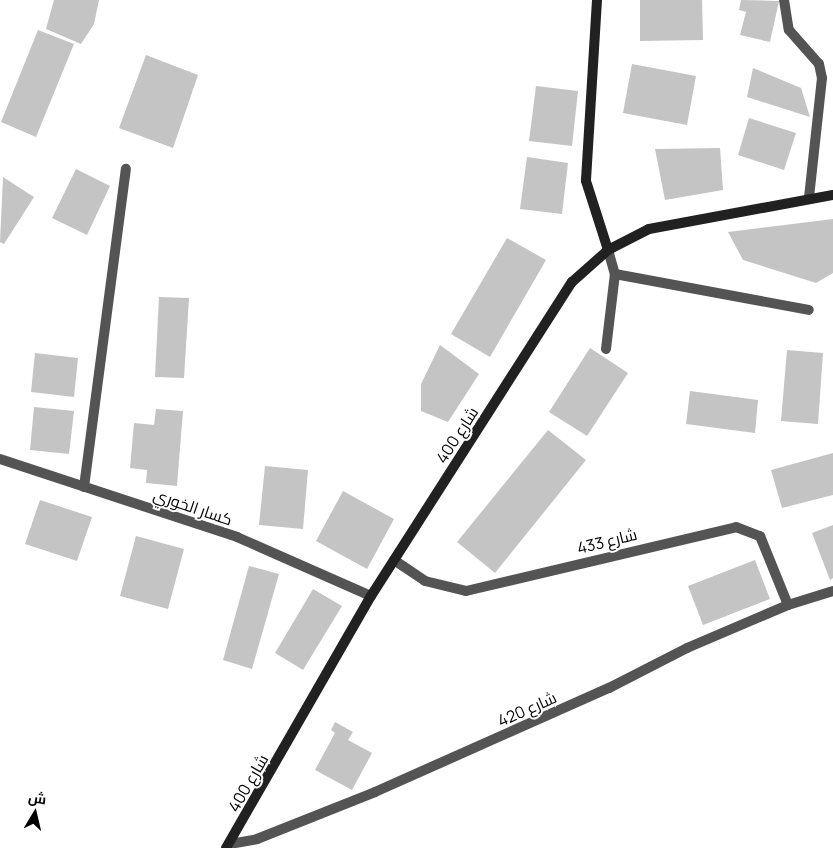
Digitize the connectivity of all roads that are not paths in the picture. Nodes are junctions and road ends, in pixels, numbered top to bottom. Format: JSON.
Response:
{"nodes":[{"id":1,"x":597,"y":0,"type":"edge"},
{"id":2,"x":784,"y":0,"type":"edge"},
{"id":3,"x":126,"y":169,"type":"dead end"},
{"id":4,"x":833,"y":195,"type":"edge"},
{"id":5,"x":809,"y":198,"type":"junction"},
{"id":6,"x":608,"y":250,"type":"junction"},
{"id":7,"x":615,"y":274,"type":"junction"},
{"id":8,"x":809,"y":310,"type":"dead end"},
{"id":9,"x":606,"y":348,"type":"dead end"},
{"id":10,"x":0,"y":459,"type":"edge"},
{"id":11,"x":84,"y":487,"type":"junction"},
{"id":12,"x":394,"y":560,"type":"junction"},
{"id":13,"x":833,"y":591,"type":"edge"},
{"id":14,"x":371,"y":596,"type":"junction"},
{"id":15,"x":788,"y":605,"type":"junction"},
{"id":16,"x":228,"y":846,"type":"edge"}],
"edges":[{"from":1,"to":6,"type":"main road"},
{"from":2,"to":5,"type":"street"},
{"from":3,"to":11,"type":"street"},
{"from":4,"to":5,"type":"main road","name":"شارع 400"},
{"from":5,"to":6,"type":"main road","name":"شارع 400"},
{"from":6,"to":7,"type":"street"},
{"from":6,"to":12,"type":"main road","name":"شارع 400"},
{"from":7,"to":8,"type":"street"},
{"from":7,"to":9,"type":"street"},
{"from":10,"to":11,"type":"street","name":"كسار الخوري"},
{"from":11,"to":14,"type":"street","name":"كسار الخوري"},
{"from":12,"to":14,"type":"main road","name":"شارع 400"},
{"from":12,"to":15,"type":"street","name":"شارع 433"},
{"from":13,"to":15,"type":"street","name":"شارع 420"},
{"from":14,"to":16,"type":"main road","name":"شارع 400"},
{"from":15,"to":16,"type":"street","name":"شارع 420"}]}
